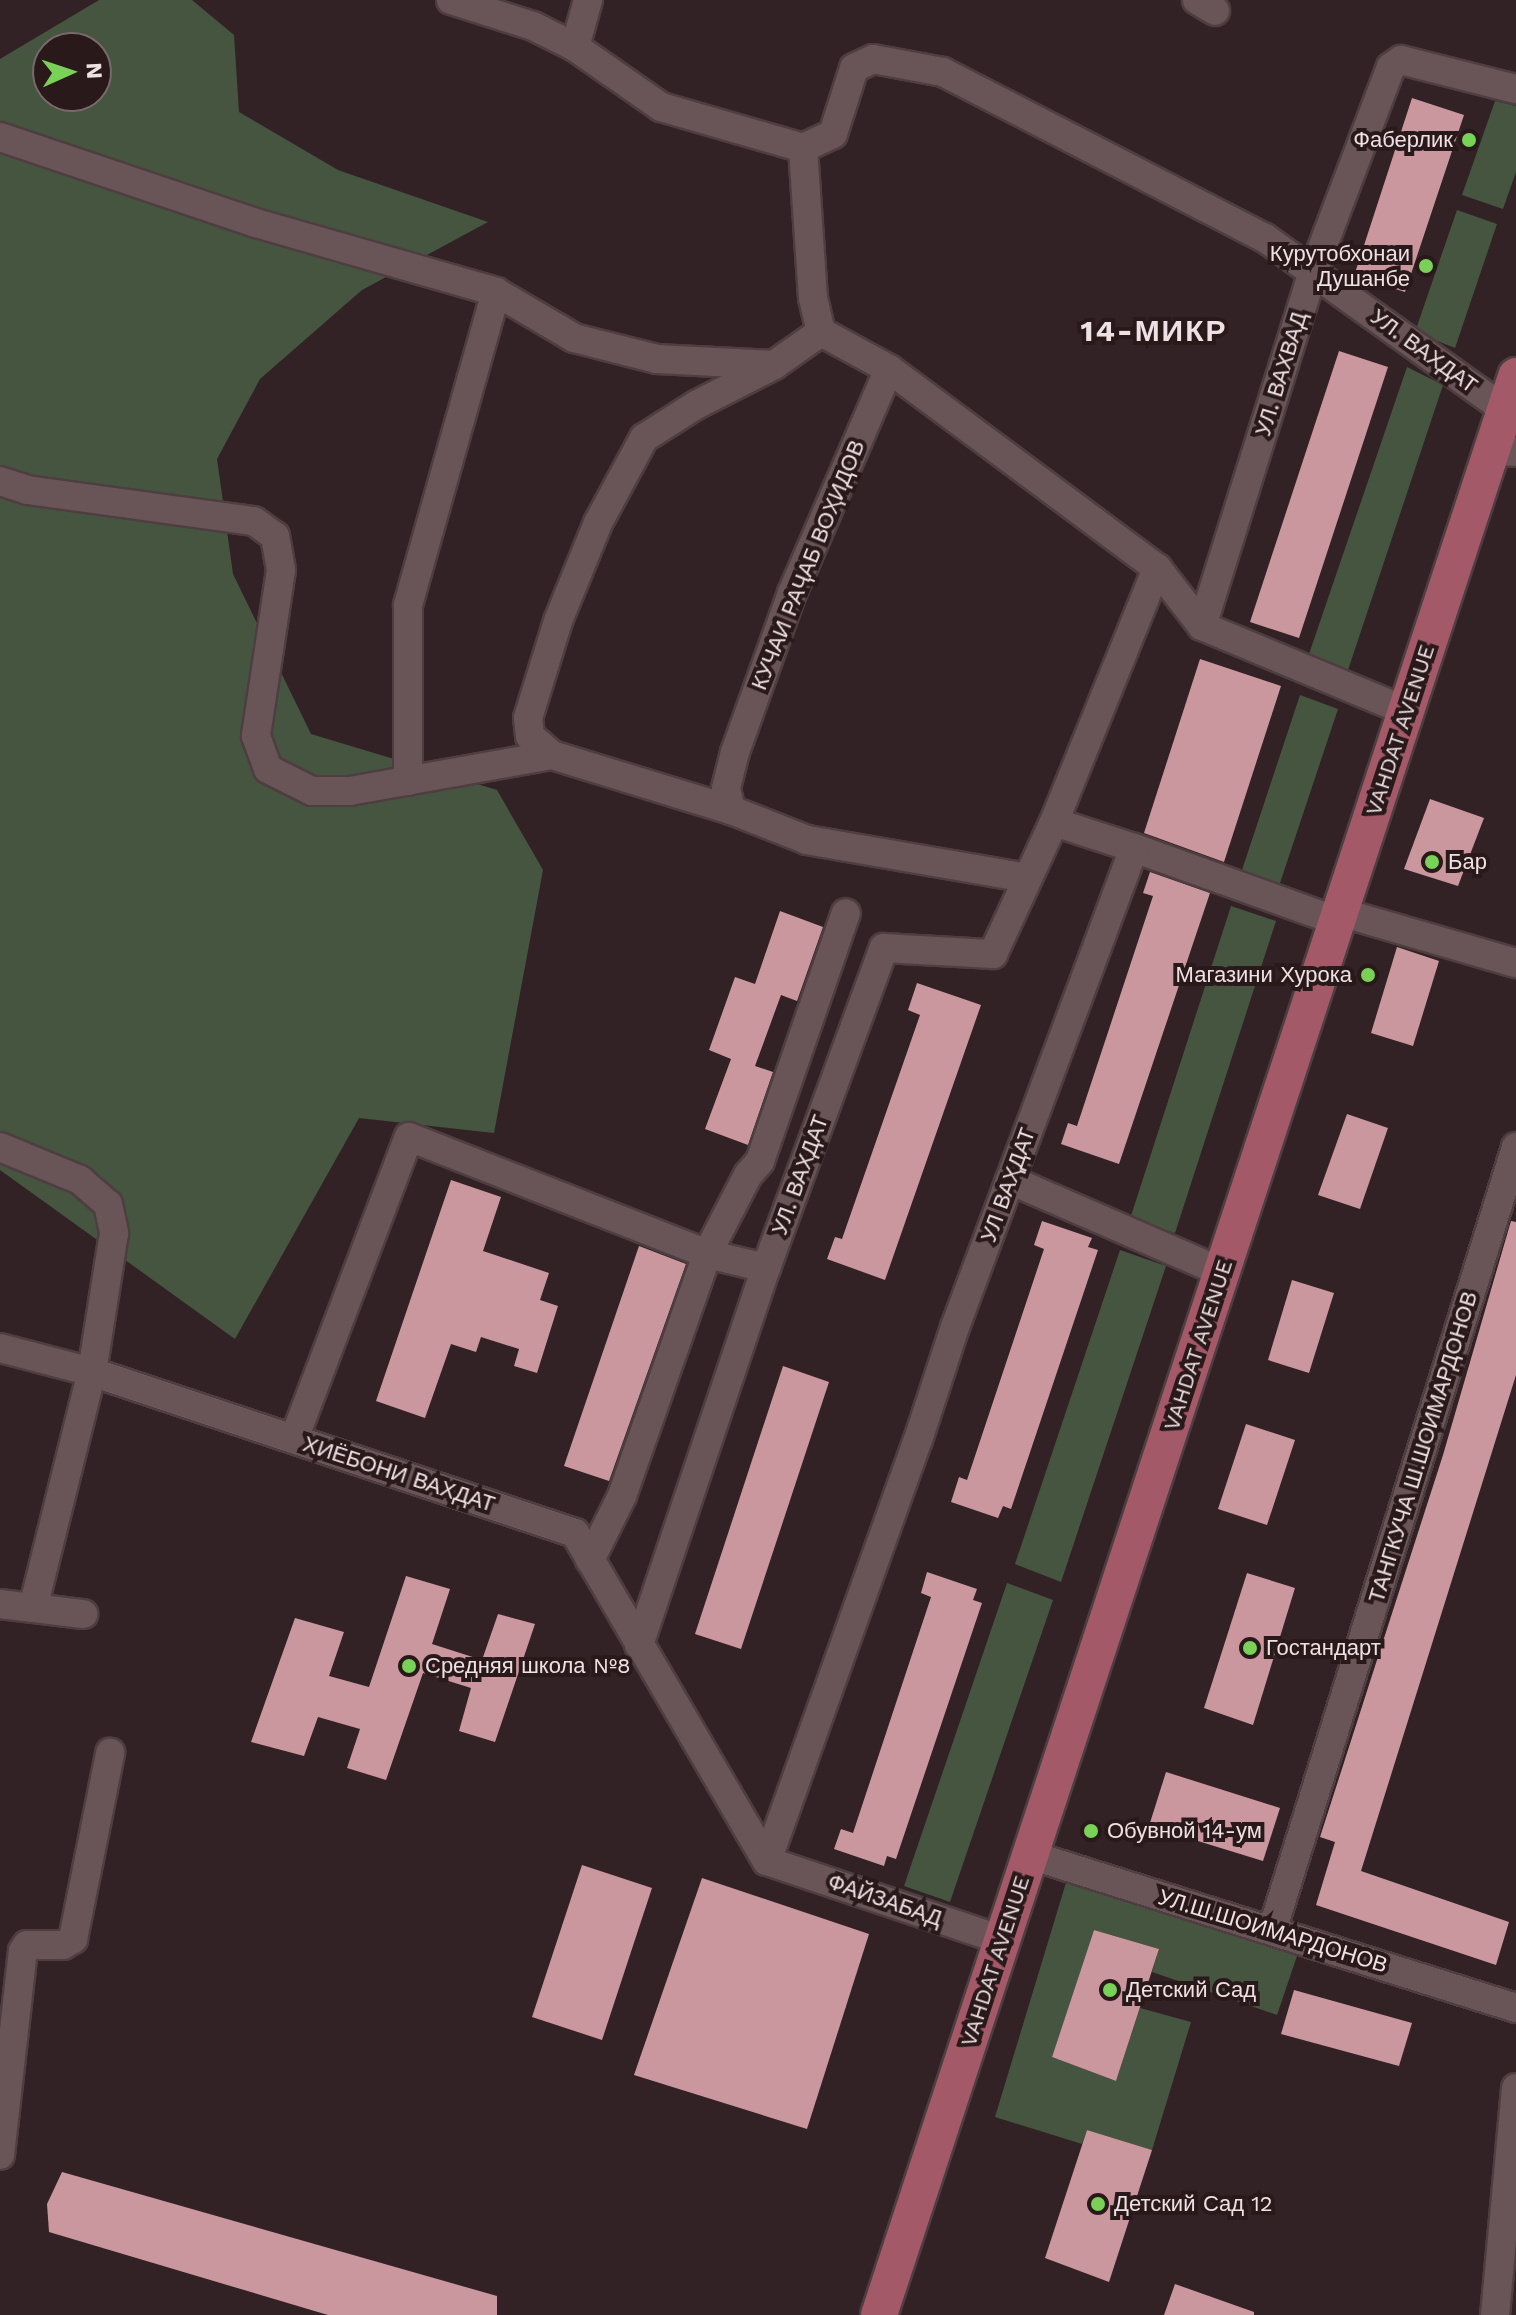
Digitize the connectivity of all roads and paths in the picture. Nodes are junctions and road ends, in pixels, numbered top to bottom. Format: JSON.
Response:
{"nodes":[{"id":1,"x":451,"y":0,"type":"edge"},
{"id":2,"x":588,"y":0,"type":"edge"},
{"id":3,"x":575,"y":47,"type":"junction"},
{"id":4,"x":1516,"y":89,"type":"edge"},
{"id":5,"x":0,"y":137,"type":"edge"},
{"id":6,"x":803,"y":148,"type":"junction"},
{"id":7,"x":1313,"y":272,"type":"junction"},
{"id":8,"x":496,"y":292,"type":"junction"},
{"id":9,"x":821,"y":332,"type":"junction"},
{"id":10,"x":774,"y":365,"type":"junction"},
{"id":11,"x":889,"y":369,"type":"junction"},
{"id":12,"x":1516,"y":376,"type":"edge"},
{"id":13,"x":1505,"y":410,"type":"junction"},
{"id":14,"x":1504,"y":452,"type":"edge"},
{"id":15,"x":0,"y":481,"type":"edge"},
{"id":16,"x":1157,"y":568,"type":"junction"},
{"id":17,"x":1202,"y":626,"type":"junction"},
{"id":18,"x":1406,"y":711,"type":"junction"},
{"id":19,"x":552,"y":755,"type":"junction"},
{"id":20,"x":408,"y":781,"type":"junction"},
{"id":21,"x":731,"y":810,"type":"junction"},
{"id":22,"x":1054,"y":822,"type":"junction"},
{"id":23,"x":1134,"y":848,"type":"junction"},
{"id":24,"x":1026,"y":878,"type":"junction"},
{"id":25,"x":846,"y":913,"type":"dead end"},
{"id":26,"x":1338,"y":917,"type":"junction"},
{"id":27,"x":1516,"y":963,"type":"edge"},
{"id":28,"x":0,"y":1147,"type":"edge"},
{"id":29,"x":1516,"y":1147,"type":"edge"},
{"id":30,"x":1010,"y":1180,"type":"junction"},
{"id":31,"x":707,"y":1254,"type":"junction"},
{"id":32,"x":766,"y":1268,"type":"junction"},
{"id":33,"x":1222,"y":1272,"type":"junction"},
{"id":34,"x":0,"y":1348,"type":"edge"},
{"id":35,"x":92,"y":1372,"type":"junction"},
{"id":36,"x":294,"y":1439,"type":"junction"},
{"id":37,"x":590,"y":1560,"type":"junction"},
{"id":38,"x":0,"y":1604,"type":"edge"},
{"id":39,"x":33,"y":1608,"type":"junction"},
{"id":40,"x":83,"y":1614,"type":"dead end"},
{"id":41,"x":639,"y":1645,"type":"junction"},
{"id":42,"x":110,"y":1753,"type":"dead end"},
{"id":43,"x":1030,"y":1855,"type":"junction"},
{"id":44,"x":767,"y":1861,"type":"junction"},
{"id":45,"x":1272,"y":1931,"type":"junction"},
{"id":46,"x":1002,"y":1940,"type":"junction"},
{"id":47,"x":1516,"y":2008,"type":"edge"},
{"id":48,"x":1516,"y":2088,"type":"edge"},
{"id":49,"x":0,"y":2155,"type":"edge"},
{"id":50,"x":879,"y":2315,"type":"edge"},
{"id":51,"x":1495,"y":2315,"type":"edge"}],
"edges":[{"from":1,"to":3,"type":"street"},
{"from":2,"to":3,"type":"street"},
{"from":3,"to":6,"type":"street"},
{"from":4,"to":7,"type":"street","name":"УЛ. ВАХВАД"},
{"from":5,"to":8,"type":"street"},
{"from":6,"to":7,"type":"street","name":"УЛ. ВАХДАТ"},
{"from":6,"to":9,"type":"street"},
{"from":7,"to":13,"type":"street","name":"УЛ. ВАХДАТ"},
{"from":7,"to":17,"type":"street","name":"УЛ. ВАХВАД"},
{"from":8,"to":10,"type":"street"},
{"from":8,"to":20,"type":"street"},
{"from":9,"to":10,"type":"street"},
{"from":9,"to":11,"type":"street"},
{"from":10,"to":19,"type":"street"},
{"from":11,"to":16,"type":"street"},
{"from":11,"to":21,"type":"street","name":"КУЧАИ РАҶАБ ВОҲИДОВ"},
{"from":12,"to":13,"type":"main road","name":"VAHDAT AVENUE"},
{"from":13,"to":14,"type":"main road","name":"VAHDAT AVENUE"},
{"from":14,"to":18,"type":"main road","name":"VAHDAT AVENUE"},
{"from":15,"to":20,"type":"street"},
{"from":16,"to":17,"type":"street"},
{"from":16,"to":22,"type":"street"},
{"from":17,"to":18,"type":"street"},
{"from":18,"to":26,"type":"main road","name":"VAHDAT AVENUE"},
{"from":19,"to":20,"type":"street"},
{"from":19,"to":21,"type":"street"},
{"from":21,"to":24,"type":"street"},
{"from":22,"to":23,"type":"street"},
{"from":22,"to":24,"type":"street","name":"УЛ. ВАХДАТ"},
{"from":23,"to":26,"type":"street"},
{"from":23,"to":30,"type":"street","name":"УЛ ВАҲДАТ"},
{"from":24,"to":32,"type":"street","name":"УЛ. ВАХДАТ"},
{"from":25,"to":31,"type":"street"},
{"from":26,"to":27,"type":"street"},
{"from":26,"to":33,"type":"main road","name":"VAHDAT AVENUE"},
{"from":28,"to":35,"type":"street"},
{"from":29,"to":45,"type":"street","name":"ТАНГКУЧА Ш.ШОИМАРДОНОВ"},
{"from":30,"to":33,"type":"street"},
{"from":30,"to":44,"type":"street","name":"УЛ ВАҲДАТ"},
{"from":31,"to":32,"type":"street"},
{"from":31,"to":36,"type":"street"},
{"from":31,"to":37,"type":"street"},
{"from":32,"to":41,"type":"street","name":"УЛ. ВАХДАТ"},
{"from":33,"to":43,"type":"main road","name":"VAHDAT AVENUE"},
{"from":34,"to":35,"type":"street","name":"ХИЁБОНИ ВАХДАТ"},
{"from":35,"to":36,"type":"street","name":"ХИЁБОНИ ВАХДАТ"},
{"from":35,"to":39,"type":"street"},
{"from":36,"to":37,"type":"street","name":"ХИЁБОНИ ВАХДАТ"},
{"from":37,"to":41,"type":"street","name":"ХИЁБОНИ ВАХДАТ"},
{"from":38,"to":39,"type":"street"},
{"from":39,"to":40,"type":"street"},
{"from":41,"to":44,"type":"street","name":"ХИЁБОНИ ВАХДАТ"},
{"from":42,"to":49,"type":"street"},
{"from":43,"to":45,"type":"street","name":"УЛ.Ш.ШОИМАРДОНОВ"},
{"from":43,"to":46,"type":"main road","name":"VAHDAT AVENUE"},
{"from":44,"to":46,"type":"street","name":"ФАЙЗАБАД"},
{"from":45,"to":47,"type":"street","name":"УЛ.Ш.ШОИМАРДОНОВ"},
{"from":46,"to":50,"type":"main road","name":"VAHDAT AVENUE"},
{"from":48,"to":51,"type":"street"}]}
